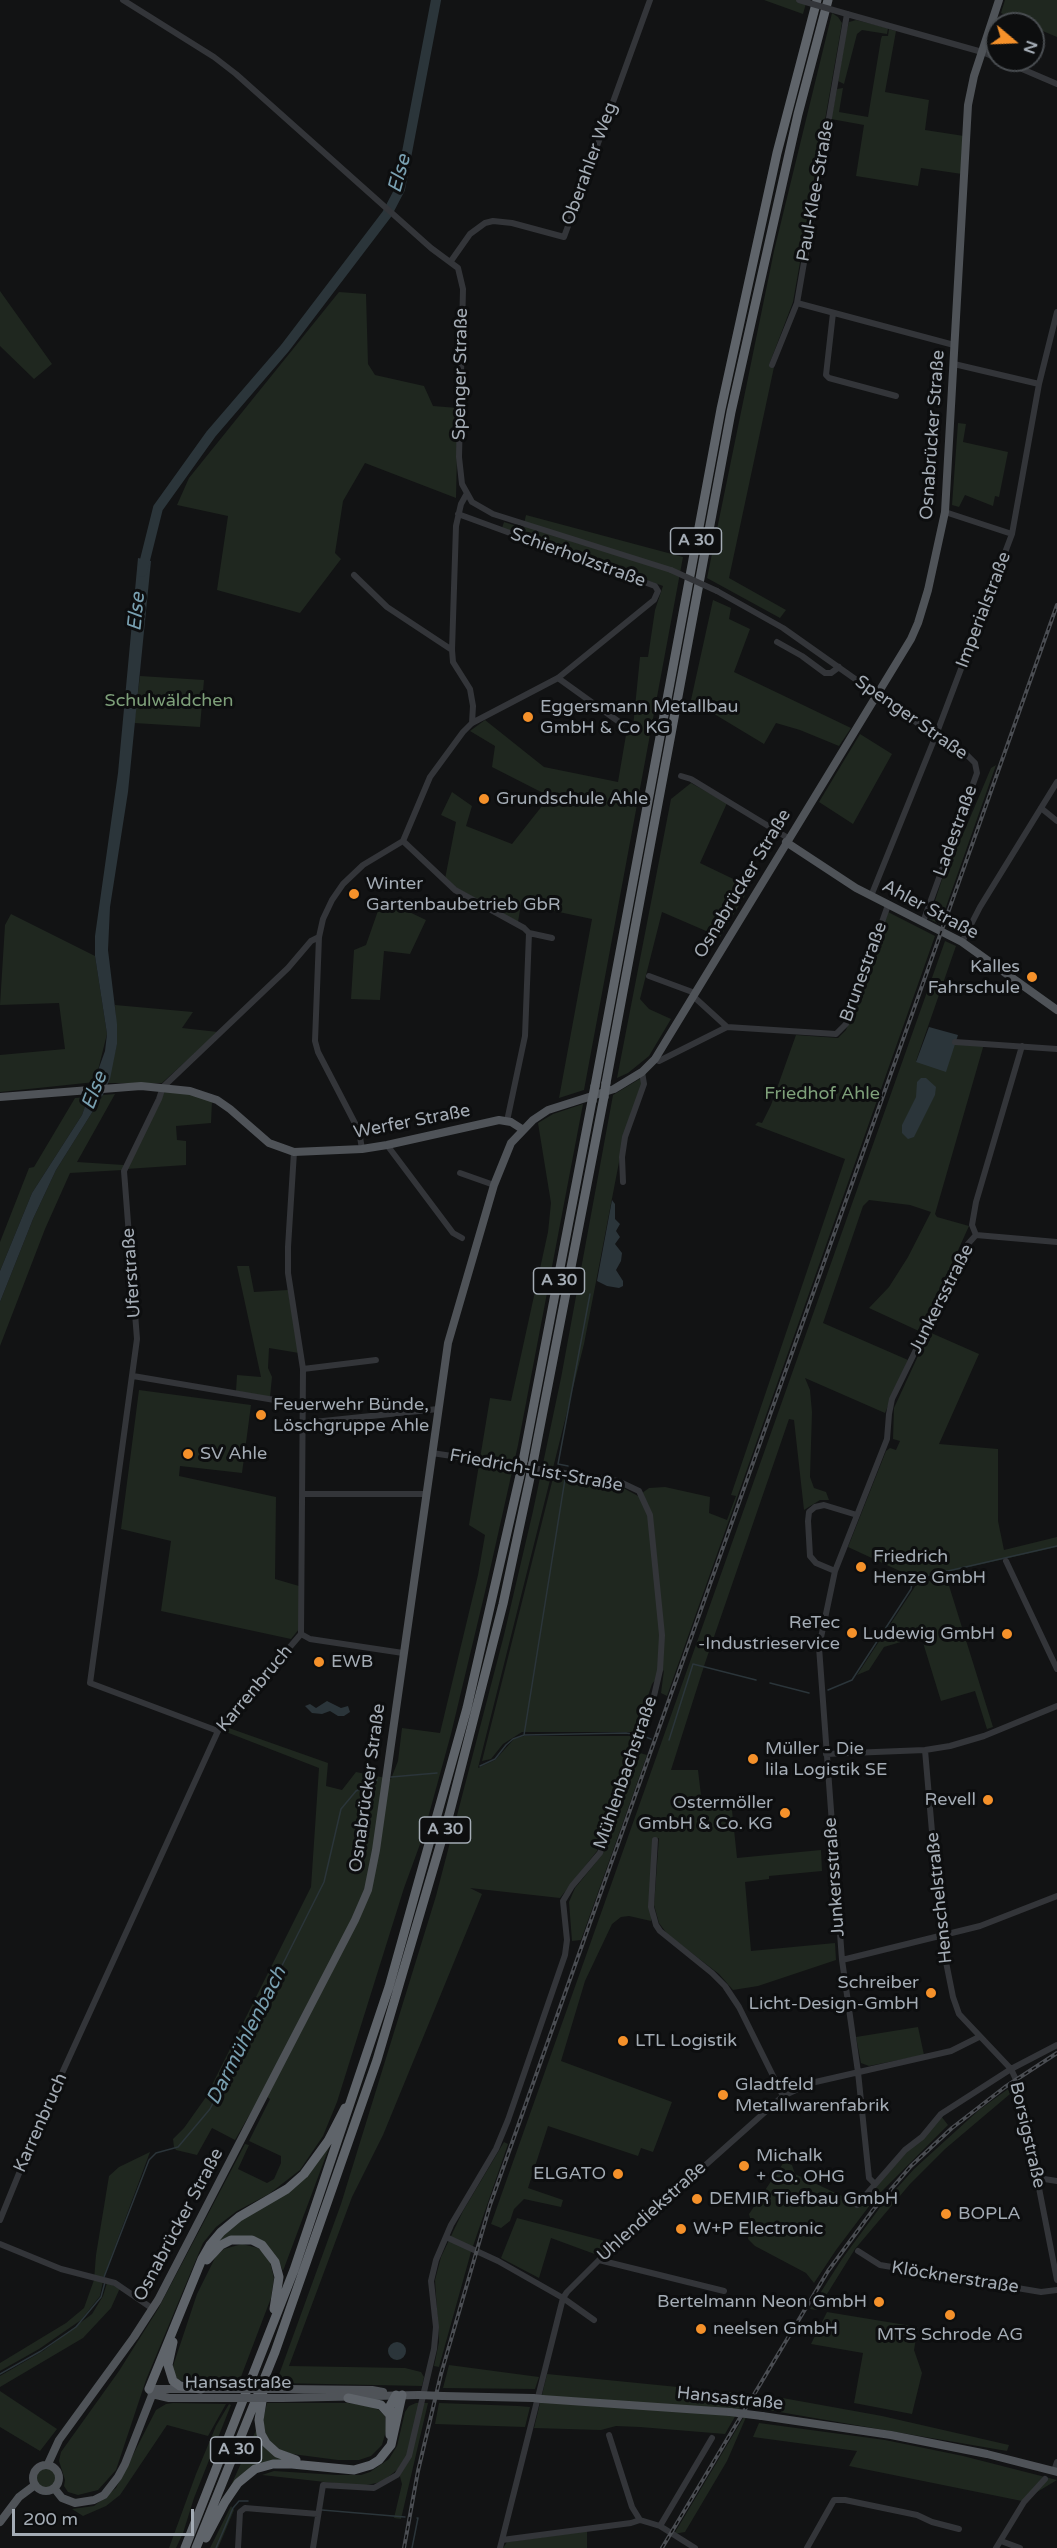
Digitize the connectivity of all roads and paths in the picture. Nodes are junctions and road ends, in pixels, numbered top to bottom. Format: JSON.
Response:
{"nodes":[{"id":1,"x":123,"y":0,"type":"edge"},
{"id":2,"x":650,"y":0,"type":"edge"},
{"id":3,"x":799,"y":0,"type":"edge"},
{"id":4,"x":817,"y":0,"type":"edge"},
{"id":5,"x":828,"y":0,"type":"edge"},
{"id":6,"x":999,"y":0,"type":"edge"},
{"id":7,"x":847,"y":14,"type":"junction"},
{"id":8,"x":982,"y":52,"type":"junction"},
{"id":9,"x":985,"y":53,"type":"edge"},
{"id":10,"x":1029,"y":72,"type":"edge"},
{"id":11,"x":1057,"y":84,"type":"edge"},
{"id":12,"x":451,"y":261,"type":"junction"},
{"id":13,"x":797,"y":303,"type":"junction"},
{"id":14,"x":1057,"y":312,"type":"edge"},
{"id":15,"x":833,"y":313,"type":"junction"},
{"id":16,"x":954,"y":345,"type":"junction"},
{"id":17,"x":954,"y":364,"type":"junction"},
{"id":18,"x":772,"y":365,"type":"dead end"},
{"id":19,"x":1040,"y":384,"type":"junction"},
{"id":20,"x":896,"y":396,"type":"dead end"},
{"id":21,"x":466,"y":495,"type":"junction"},
{"id":22,"x":945,"y":512,"type":"junction"},
{"id":23,"x":458,"y":514,"type":"junction"},
{"id":24,"x":1012,"y":534,"type":"junction"},
{"id":25,"x":354,"y":575,"type":"dead end"},
{"id":26,"x":777,"y":642,"type":"dead end"},
{"id":27,"x":452,"y":650,"type":"junction"},
{"id":28,"x":839,"y":667,"type":"junction"},
{"id":29,"x":558,"y":678,"type":"junction"},
{"id":30,"x":877,"y":695,"type":"junction"},
{"id":31,"x":472,"y":723,"type":"junction"},
{"id":32,"x":622,"y":724,"type":"dead end"},
{"id":33,"x":936,"y":735,"type":"junction"},
{"id":34,"x":977,"y":773,"type":"joint"},
{"id":35,"x":681,"y":776,"type":"dead end"},
{"id":36,"x":1057,"y":782,"type":"edge"},
{"id":37,"x":1041,"y":808,"type":"junction"},
{"id":38,"x":1057,"y":821,"type":"edge"},
{"id":39,"x":787,"y":840,"type":"junction"},
{"id":40,"x":403,"y":841,"type":"junction"},
{"id":41,"x":871,"y":896,"type":"junction"},
{"id":42,"x":888,"y":905,"type":"junction"},
{"id":43,"x":922,"y":922,"type":"junction"},
{"id":44,"x":529,"y":933,"type":"junction"},
{"id":45,"x":319,"y":937,"type":"junction"},
{"id":46,"x":552,"y":938,"type":"dead end"},
{"id":47,"x":962,"y":942,"type":"junction"},
{"id":48,"x":649,"y":976,"type":"dead end"},
{"id":49,"x":694,"y":994,"type":"junction"},
{"id":50,"x":1057,"y":1010,"type":"edge"},
{"id":51,"x":727,"y":1027,"type":"junction"},
{"id":52,"x":955,"y":1042,"type":"dead end"},
{"id":53,"x":1022,"y":1046,"type":"junction"},
{"id":54,"x":1057,"y":1049,"type":"edge"},
{"id":55,"x":655,"y":1059,"type":"junction"},
{"id":56,"x":642,"y":1072,"type":"junction"},
{"id":57,"x":162,"y":1087,"type":"junction"},
{"id":58,"x":0,"y":1097,"type":"edge"},
{"id":59,"x":507,"y":1120,"type":"junction"},
{"id":60,"x":522,"y":1129,"type":"junction"},
{"id":61,"x":387,"y":1145,"type":"junction"},
{"id":62,"x":362,"y":1149,"type":"junction"},
{"id":63,"x":294,"y":1152,"type":"junction"},
{"id":64,"x":460,"y":1173,"type":"dead end"},
{"id":65,"x":623,"y":1182,"type":"dead end"},
{"id":66,"x":494,"y":1185,"type":"junction"},
{"id":67,"x":976,"y":1235,"type":"junction"},
{"id":68,"x":462,"y":1238,"type":"dead end"},
{"id":69,"x":1057,"y":1242,"type":"edge"},
{"id":70,"x":376,"y":1360,"type":"dead end"},
{"id":71,"x":303,"y":1369,"type":"junction"},
{"id":72,"x":133,"y":1376,"type":"junction"},
{"id":73,"x":304,"y":1405,"type":"junction"},
{"id":74,"x":438,"y":1409,"type":"junction"},
{"id":75,"x":304,"y":1423,"type":"junction"},
{"id":76,"x":432,"y":1452,"type":"junction"},
{"id":77,"x":527,"y":1467,"type":"junction"},
{"id":78,"x":639,"y":1491,"type":"joint"},
{"id":79,"x":302,"y":1494,"type":"junction"},
{"id":80,"x":426,"y":1494,"type":"junction"},
{"id":81,"x":857,"y":1515,"type":"junction"},
{"id":82,"x":1006,"y":1561,"type":"dead end"},
{"id":83,"x":836,"y":1571,"type":"junction"},
{"id":84,"x":301,"y":1634,"type":"junction"},
{"id":85,"x":403,"y":1653,"type":"junction"},
{"id":86,"x":1057,"y":1669,"type":"edge"},
{"id":87,"x":1057,"y":1706,"type":"edge"},
{"id":88,"x":218,"y":1731,"type":"junction"},
{"id":89,"x":925,"y":1750,"type":"junction"},
{"id":90,"x":826,"y":1754,"type":"junction"},
{"id":91,"x":655,"y":1840,"type":"dead end"},
{"id":92,"x":1057,"y":1896,"type":"edge"},
{"id":93,"x":941,"y":1937,"type":"junction"},
{"id":94,"x":842,"y":1960,"type":"junction"},
{"id":95,"x":980,"y":2037,"type":"junction"},
{"id":96,"x":1057,"y":2045,"type":"edge"},
{"id":97,"x":1011,"y":2069,"type":"junction"},
{"id":98,"x":858,"y":2072,"type":"junction"},
{"id":99,"x":360,"y":2079,"type":"junction"},
{"id":100,"x":783,"y":2097,"type":"junction"},
{"id":101,"x":1038,"y":2178,"type":"junction"},
{"id":102,"x":1057,"y":2181,"type":"edge"},
{"id":103,"x":874,"y":2183,"type":"junction"},
{"id":104,"x":856,"y":2205,"type":"dead end"},
{"id":105,"x":0,"y":2220,"type":"edge"},
{"id":106,"x":446,"y":2237,"type":"junction"},
{"id":107,"x":0,"y":2244,"type":"edge"},
{"id":108,"x":858,"y":2251,"type":"dead end"},
{"id":109,"x":599,"y":2260,"type":"junction"},
{"id":110,"x":1057,"y":2280,"type":"edge"},
{"id":111,"x":1057,"y":2290,"type":"edge"},
{"id":112,"x":724,"y":2291,"type":"dead end"},
{"id":113,"x":563,"y":2298,"type":"junction"},
{"id":114,"x":153,"y":2309,"type":"junction"},
{"id":115,"x":594,"y":2320,"type":"dead end"},
{"id":116,"x":173,"y":2342,"type":"junction"},
{"id":117,"x":274,"y":2352,"type":"junction"},
{"id":118,"x":260,"y":2361,"type":"junction"},
{"id":119,"x":201,"y":2389,"type":"junction"},
{"id":120,"x":152,"y":2391,"type":"junction"},
{"id":121,"x":399,"y":2395,"type":"junction"},
{"id":122,"x":348,"y":2397,"type":"junction"},
{"id":123,"x":390,"y":2415,"type":"junction"},
{"id":124,"x":609,"y":2435,"type":"dead end"},
{"id":125,"x":712,"y":2438,"type":"dead end"},
{"id":126,"x":1057,"y":2462,"type":"edge"},
{"id":127,"x":48,"y":2464,"type":"junction"},
{"id":128,"x":1056,"y":2472,"type":"edge"},
{"id":129,"x":1045,"y":2479,"type":"dead end"},
{"id":130,"x":34,"y":2485,"type":"junction"},
{"id":131,"x":54,"y":2488,"type":"junction"},
{"id":132,"x":318,"y":2514,"type":"junction"},
{"id":133,"x":640,"y":2520,"type":"junction"},
{"id":134,"x":0,"y":2522,"type":"edge"},
{"id":135,"x":660,"y":2526,"type":"junction"},
{"id":136,"x":959,"y":2529,"type":"dead end"},
{"id":137,"x":502,"y":2540,"type":"junction"},
{"id":138,"x":1001,"y":2541,"type":"junction"},
{"id":139,"x":185,"y":2548,"type":"edge"},
{"id":140,"x":196,"y":2548,"type":"edge"},
{"id":141,"x":201,"y":2548,"type":"edge"},
{"id":142,"x":238,"y":2548,"type":"edge"},
{"id":143,"x":313,"y":2548,"type":"edge"},
{"id":144,"x":500,"y":2548,"type":"edge"},
{"id":145,"x":695,"y":2548,"type":"edge"},
{"id":146,"x":807,"y":2548,"type":"edge"},
{"id":147,"x":996,"y":2548,"type":"edge"},
{"id":148,"x":1020,"y":2548,"type":"edge"}],
"edges":[{"from":1,"to":12,"type":"street"},
{"from":2,"to":12,"type":"street","name":"Oberahler Weg"},
{"from":3,"to":7,"type":"street","bridge":true},
{"from":4,"to":77,"type":"highway","number":"A 30","bridge":true},
{"from":5,"to":77,"type":"highway","number":"A 30","bridge":true},
{"from":6,"to":8,"type":"main road","name":"Osnabrücker Straße"},
{"from":7,"to":8,"type":"street"},
{"from":7,"to":13,"type":"street","name":"Paul-Klee-Straße"},
{"from":8,"to":9,"type":"street"},
{"from":8,"to":16,"type":"main road","name":"Osnabrücker Straße"},
{"from":10,"to":11,"type":"street"},
{"from":12,"to":21,"type":"street","name":"Spenger Straße"},
{"from":13,"to":15,"type":"street"},
{"from":13,"to":18,"type":"street","name":"Paul-Klee-Straße"},
{"from":14,"to":19,"type":"street","name":"Imperialstraße"},
{"from":15,"to":16,"type":"street"},
{"from":15,"to":20,"type":"street"},
{"from":16,"to":17,"type":"main road","name":"Osnabrücker Straße"},
{"from":17,"to":19,"type":"street"},
{"from":17,"to":22,"type":"main road","name":"Osnabrücker Straße"},
{"from":19,"to":24,"type":"street","name":"Imperialstraße"},
{"from":21,"to":23,"type":"street"},
{"from":21,"to":28,"type":"street","name":"Spenger Straße","bridge":true},
{"from":22,"to":24,"type":"street"},
{"from":22,"to":30,"type":"main road","name":"Osnabrücker Straße"},
{"from":23,"to":27,"type":"street"},
{"from":23,"to":29,"type":"street","name":"Schierholzstraße"},
{"from":24,"to":33,"type":"street","name":"Imperialstraße"},
{"from":25,"to":27,"type":"street"},
{"from":26,"to":28,"type":"street","name":"Spenger Straße"},
{"from":27,"to":31,"type":"street"},
{"from":28,"to":30,"type":"street","name":"Spenger Straße"},
{"from":29,"to":31,"type":"street","name":"Schierholzstraße"},
{"from":29,"to":32,"type":"street"},
{"from":30,"to":33,"type":"street","name":"Spenger Straße"},
{"from":30,"to":39,"type":"main road","name":"Osnabrücker Straße"},
{"from":31,"to":40,"type":"street","name":"Schierholzstraße"},
{"from":33,"to":34,"type":"street","name":"Spenger Straße"},
{"from":33,"to":41,"type":"street","name":"Imperialstraße"},
{"from":34,"to":43,"type":"street","name":"Ladestraße"},
{"from":35,"to":39,"type":"street"},
{"from":36,"to":37,"type":"street"},
{"from":37,"to":38,"type":"street"},
{"from":37,"to":47,"type":"street"},
{"from":39,"to":41,"type":"main road","name":"Ahler Straße"},
{"from":39,"to":49,"type":"main road","name":"Osnabrücker Straße"},
{"from":40,"to":44,"type":"street"},
{"from":40,"to":45,"type":"street"},
{"from":41,"to":42,"type":"main road","name":"Ahler Straße"},
{"from":42,"to":43,"type":"main road","name":"Ahler Straße"},
{"from":42,"to":51,"type":"street","name":"Brunestraße"},
{"from":43,"to":47,"type":"main road","name":"Ahler Straße"},
{"from":44,"to":46,"type":"street"},
{"from":44,"to":59,"type":"street"},
{"from":45,"to":57,"type":"street","name":"Uferstraße"},
{"from":45,"to":62,"type":"street"},
{"from":47,"to":50,"type":"main road","name":"Ahler Straße"},
{"from":48,"to":49,"type":"street"},
{"from":49,"to":51,"type":"street"},
{"from":49,"to":55,"type":"main road","name":"Osnabrücker Straße"},
{"from":51,"to":55,"type":"street"},
{"from":52,"to":53,"type":"street"},
{"from":53,"to":54,"type":"street"},
{"from":53,"to":67,"type":"street","name":"Junkersstraße"},
{"from":55,"to":56,"type":"main road","name":"Osnabrücker Straße"},
{"from":56,"to":60,"type":"main road","name":"Osnabrücker Straße"},
{"from":56,"to":65,"type":"street"},
{"from":57,"to":58,"type":"main road","name":"Werfer Straße"},
{"from":57,"to":63,"type":"main road","name":"Werfer Straße"},
{"from":57,"to":72,"type":"street","name":"Uferstraße"},
{"from":59,"to":60,"type":"main road"},
{"from":59,"to":61,"type":"main road","name":"Werfer Straße"},
{"from":60,"to":66,"type":"main road","name":"Osnabrücker Straße"},
{"from":61,"to":62,"type":"main road","name":"Werfer Straße"},
{"from":61,"to":68,"type":"street"},
{"from":62,"to":63,"type":"main road","name":"Werfer Straße"},
{"from":63,"to":71,"type":"street","name":"Karrenbruch"},
{"from":64,"to":66,"type":"street"},
{"from":66,"to":74,"type":"main road","name":"Osnabrücker Straße"},
{"from":67,"to":69,"type":"street"},
{"from":67,"to":81,"type":"street","name":"Junkersstraße"},
{"from":70,"to":71,"type":"street"},
{"from":71,"to":73,"type":"street","name":"Karrenbruch"},
{"from":72,"to":73,"type":"street"},
{"from":72,"to":88,"type":"street","name":"Uferstraße"},
{"from":73,"to":75,"type":"street","name":"Karrenbruch"},
{"from":74,"to":75,"type":"street"},
{"from":74,"to":76,"type":"main road","name":"Osnabrücker Straße"},
{"from":75,"to":79,"type":"street","name":"Karrenbruch"},
{"from":76,"to":78,"type":"street","name":"Friedrich-List-Straße"},
{"from":76,"to":80,"type":"main road","name":"Osnabrücker Straße"},
{"from":77,"to":99,"type":"highway","number":"A 30"},
{"from":77,"to":117,"type":"highway","number":"A 30"},
{"from":78,"to":106,"type":"street","name":"Mühlenbachstraße"},
{"from":79,"to":80,"type":"street"},
{"from":79,"to":84,"type":"street","name":"Karrenbruch"},
{"from":80,"to":85,"type":"main road","name":"Osnabrücker Straße"},
{"from":81,"to":83,"type":"street","name":"Junkersstraße"},
{"from":81,"to":83,"type":"street"},
{"from":82,"to":86,"type":"street"},
{"from":83,"to":90,"type":"street","name":"Junkersstraße"},
{"from":84,"to":85,"type":"street"},
{"from":84,"to":88,"type":"street","name":"Karrenbruch"},
{"from":85,"to":114,"type":"main road","name":"Osnabrücker Straße"},
{"from":87,"to":89,"type":"street"},
{"from":88,"to":105,"type":"street","name":"Karrenbruch"},
{"from":89,"to":90,"type":"street"},
{"from":89,"to":93,"type":"street","name":"Henschelstraße"},
{"from":90,"to":94,"type":"street","name":"Junkersstraße"},
{"from":91,"to":100,"type":"street"},
{"from":92,"to":93,"type":"street"},
{"from":93,"to":94,"type":"street"},
{"from":93,"to":95,"type":"street","name":"Henschelstraße"},
{"from":94,"to":98,"type":"street","name":"Junkersstraße"},
{"from":95,"to":97,"type":"street","name":"Borsigstraße"},
{"from":95,"to":98,"type":"street","name":"Uhlendiekstraße"},
{"from":96,"to":97,"type":"street"},
{"from":97,"to":101,"type":"street","name":"Borsigstraße"},
{"from":97,"to":103,"type":"street"},
{"from":98,"to":100,"type":"street","name":"Uhlendiekstraße"},
{"from":98,"to":103,"type":"street","name":"Junkersstraße"},
{"from":99,"to":118,"type":"highway","number":"A 30"},
{"from":99,"to":120,"type":"highway"},
{"from":100,"to":109,"type":"street","name":"Uhlendiekstraße"},
{"from":101,"to":102,"type":"street"},
{"from":101,"to":110,"type":"street","name":"Borsigstraße"},
{"from":103,"to":104,"type":"street"},
{"from":106,"to":113,"type":"street"},
{"from":106,"to":132,"type":"street","name":"Mühlenbachstraße"},
{"from":107,"to":114,"type":"street"},
{"from":108,"to":111,"type":"street","name":"Klöcknerstraße"},
{"from":109,"to":112,"type":"street"},
{"from":109,"to":113,"type":"street","name":"Uhlendiekstraße"},
{"from":113,"to":115,"type":"street"},
{"from":113,"to":137,"type":"street","name":"Uhlendiekstraße"},
{"from":114,"to":127,"type":"main road","name":"Osnabrücker Straße"},
{"from":116,"to":118,"type":"highway"},
{"from":116,"to":119,"type":"highway"},
{"from":116,"to":120,"type":"highway"},
{"from":117,"to":123,"type":"highway"},
{"from":117,"to":140,"type":"highway","number":"A 30"},
{"from":118,"to":139,"type":"highway","number":"A 30"},
{"from":119,"to":120,"type":"main road","name":"Hansastraße"},
{"from":119,"to":121,"type":"main road","name":"Hansastraße","bridge":true},
{"from":120,"to":122,"type":"main road","name":"Hansastraße","bridge":true},
{"from":120,"to":131,"type":"main road"},
{"from":121,"to":122,"type":"main road","name":"Hansastraße"},
{"from":121,"to":123,"type":"highway"},
{"from":121,"to":128,"type":"main road","name":"Hansastraße","bridge":true},
{"from":121,"to":141,"type":"highway"},
{"from":122,"to":123,"type":"highway"},
{"from":124,"to":133,"type":"street"},
{"from":125,"to":135,"type":"street"},
{"from":126,"to":128,"type":"street"},
{"from":127,"to":130,"type":"main road"},
{"from":127,"to":131,"type":"main road"},
{"from":129,"to":138,"type":"street"},
{"from":130,"to":131,"type":"main road"},
{"from":130,"to":134,"type":"main road"},
{"from":132,"to":142,"type":"street"},
{"from":132,"to":143,"type":"street"},
{"from":133,"to":135,"type":"street"},
{"from":133,"to":137,"type":"street"},
{"from":135,"to":145,"type":"street"},
{"from":136,"to":146,"type":"street"},
{"from":137,"to":144,"type":"street","name":"Uhlendiekstraße"},
{"from":138,"to":147,"type":"street"},
{"from":138,"to":148,"type":"street"}]}
